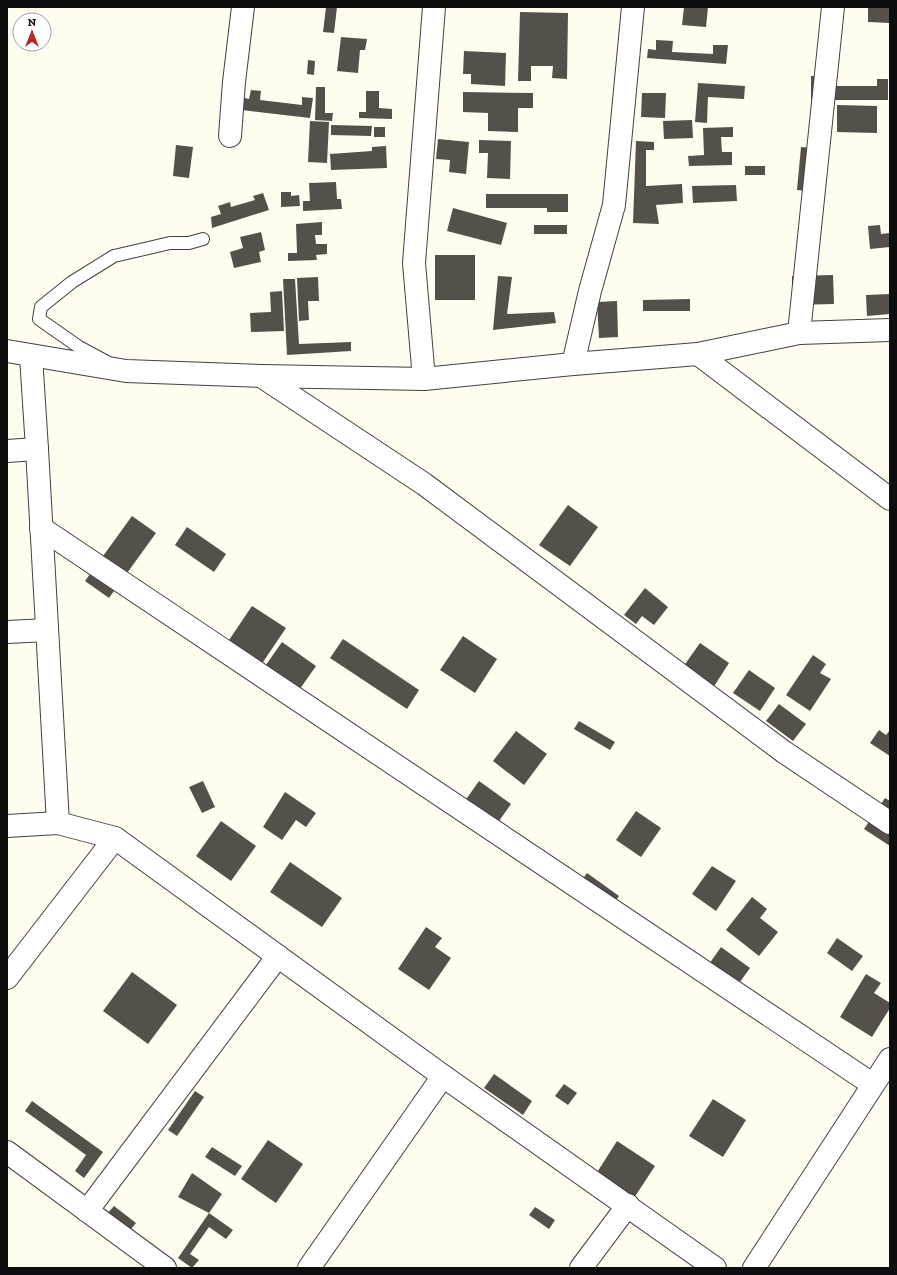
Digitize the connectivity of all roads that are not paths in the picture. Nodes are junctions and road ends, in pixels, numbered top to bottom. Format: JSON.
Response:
{"nodes":[{"id":1,"x":243,"y":7,"type":"edge"},
{"id":2,"x":434,"y":7,"type":"edge"},
{"id":3,"x":633,"y":7,"type":"edge"},
{"id":4,"x":833,"y":7,"type":"edge"},
{"id":5,"x":230,"y":136,"type":"dead end"},
{"id":6,"x":203,"y":239,"type":"dead end"},
{"id":7,"x":890,"y":330,"type":"edge"},
{"id":8,"x":799,"y":333,"type":"junction"},
{"id":9,"x":7,"y":351,"type":"edge"},
{"id":10,"x":698,"y":354,"type":"junction"},
{"id":11,"x":31,"y":356,"type":"junction"},
{"id":12,"x":573,"y":364,"type":"junction"},
{"id":13,"x":126,"y":371,"type":"junction"},
{"id":14,"x":261,"y":376,"type":"junction"},
{"id":15,"x":424,"y":379,"type":"junction"},
{"id":16,"x":37,"y":449,"type":"junction"},
{"id":17,"x":7,"y":451,"type":"edge"},
{"id":18,"x":890,"y":499,"type":"edge"},
{"id":19,"x":41,"y":528,"type":"junction"},
{"id":20,"x":47,"y":630,"type":"junction"},
{"id":21,"x":7,"y":632,"type":"edge"},
{"id":22,"x":58,"y":823,"type":"junction"},
{"id":23,"x":890,"y":823,"type":"edge"},
{"id":24,"x":7,"y":826,"type":"edge"},
{"id":25,"x":115,"y":838,"type":"junction"},
{"id":26,"x":278,"y":956,"type":"junction"},
{"id":27,"x":7,"y":978,"type":"edge"},
{"id":28,"x":890,"y":1059,"type":"edge"},
{"id":29,"x":443,"y":1076,"type":"junction"},
{"id":30,"x":872,"y":1084,"type":"junction"},
{"id":31,"x":7,"y":1152,"type":"edge"},
{"id":32,"x":628,"y":1205,"type":"junction"},
{"id":33,"x":87,"y":1211,"type":"junction"},
{"id":34,"x":165,"y":1268,"type":"edge"},
{"id":35,"x":309,"y":1268,"type":"edge"},
{"id":36,"x":582,"y":1268,"type":"edge"},
{"id":37,"x":716,"y":1268,"type":"edge"},
{"id":38,"x":754,"y":1268,"type":"edge"}],
"edges":[{"from":1,"to":5,"type":"street"},
{"from":2,"to":15,"type":"street"},
{"from":3,"to":12,"type":"street"},
{"from":4,"to":8,"type":"street"},
{"from":6,"to":13,"type":"lane"},
{"from":7,"to":8,"type":"street"},
{"from":8,"to":10,"type":"street"},
{"from":9,"to":11,"type":"street"},
{"from":10,"to":12,"type":"street"},
{"from":10,"to":18,"type":"street"},
{"from":11,"to":13,"type":"street"},
{"from":11,"to":16,"type":"street"},
{"from":12,"to":15,"type":"street"},
{"from":13,"to":14,"type":"street"},
{"from":14,"to":15,"type":"street"},
{"from":14,"to":23,"type":"street"},
{"from":16,"to":17,"type":"street"},
{"from":16,"to":19,"type":"street"},
{"from":19,"to":20,"type":"street"},
{"from":19,"to":30,"type":"street"},
{"from":20,"to":21,"type":"street"},
{"from":20,"to":22,"type":"street"},
{"from":22,"to":24,"type":"street"},
{"from":22,"to":25,"type":"street"},
{"from":25,"to":26,"type":"street"},
{"from":25,"to":27,"type":"street"},
{"from":26,"to":29,"type":"street"},
{"from":26,"to":33,"type":"street"},
{"from":28,"to":30,"type":"street"},
{"from":29,"to":32,"type":"street"},
{"from":29,"to":35,"type":"street"},
{"from":30,"to":38,"type":"street"},
{"from":31,"to":33,"type":"street"},
{"from":32,"to":36,"type":"street"},
{"from":32,"to":37,"type":"street"},
{"from":33,"to":34,"type":"street"}]}
